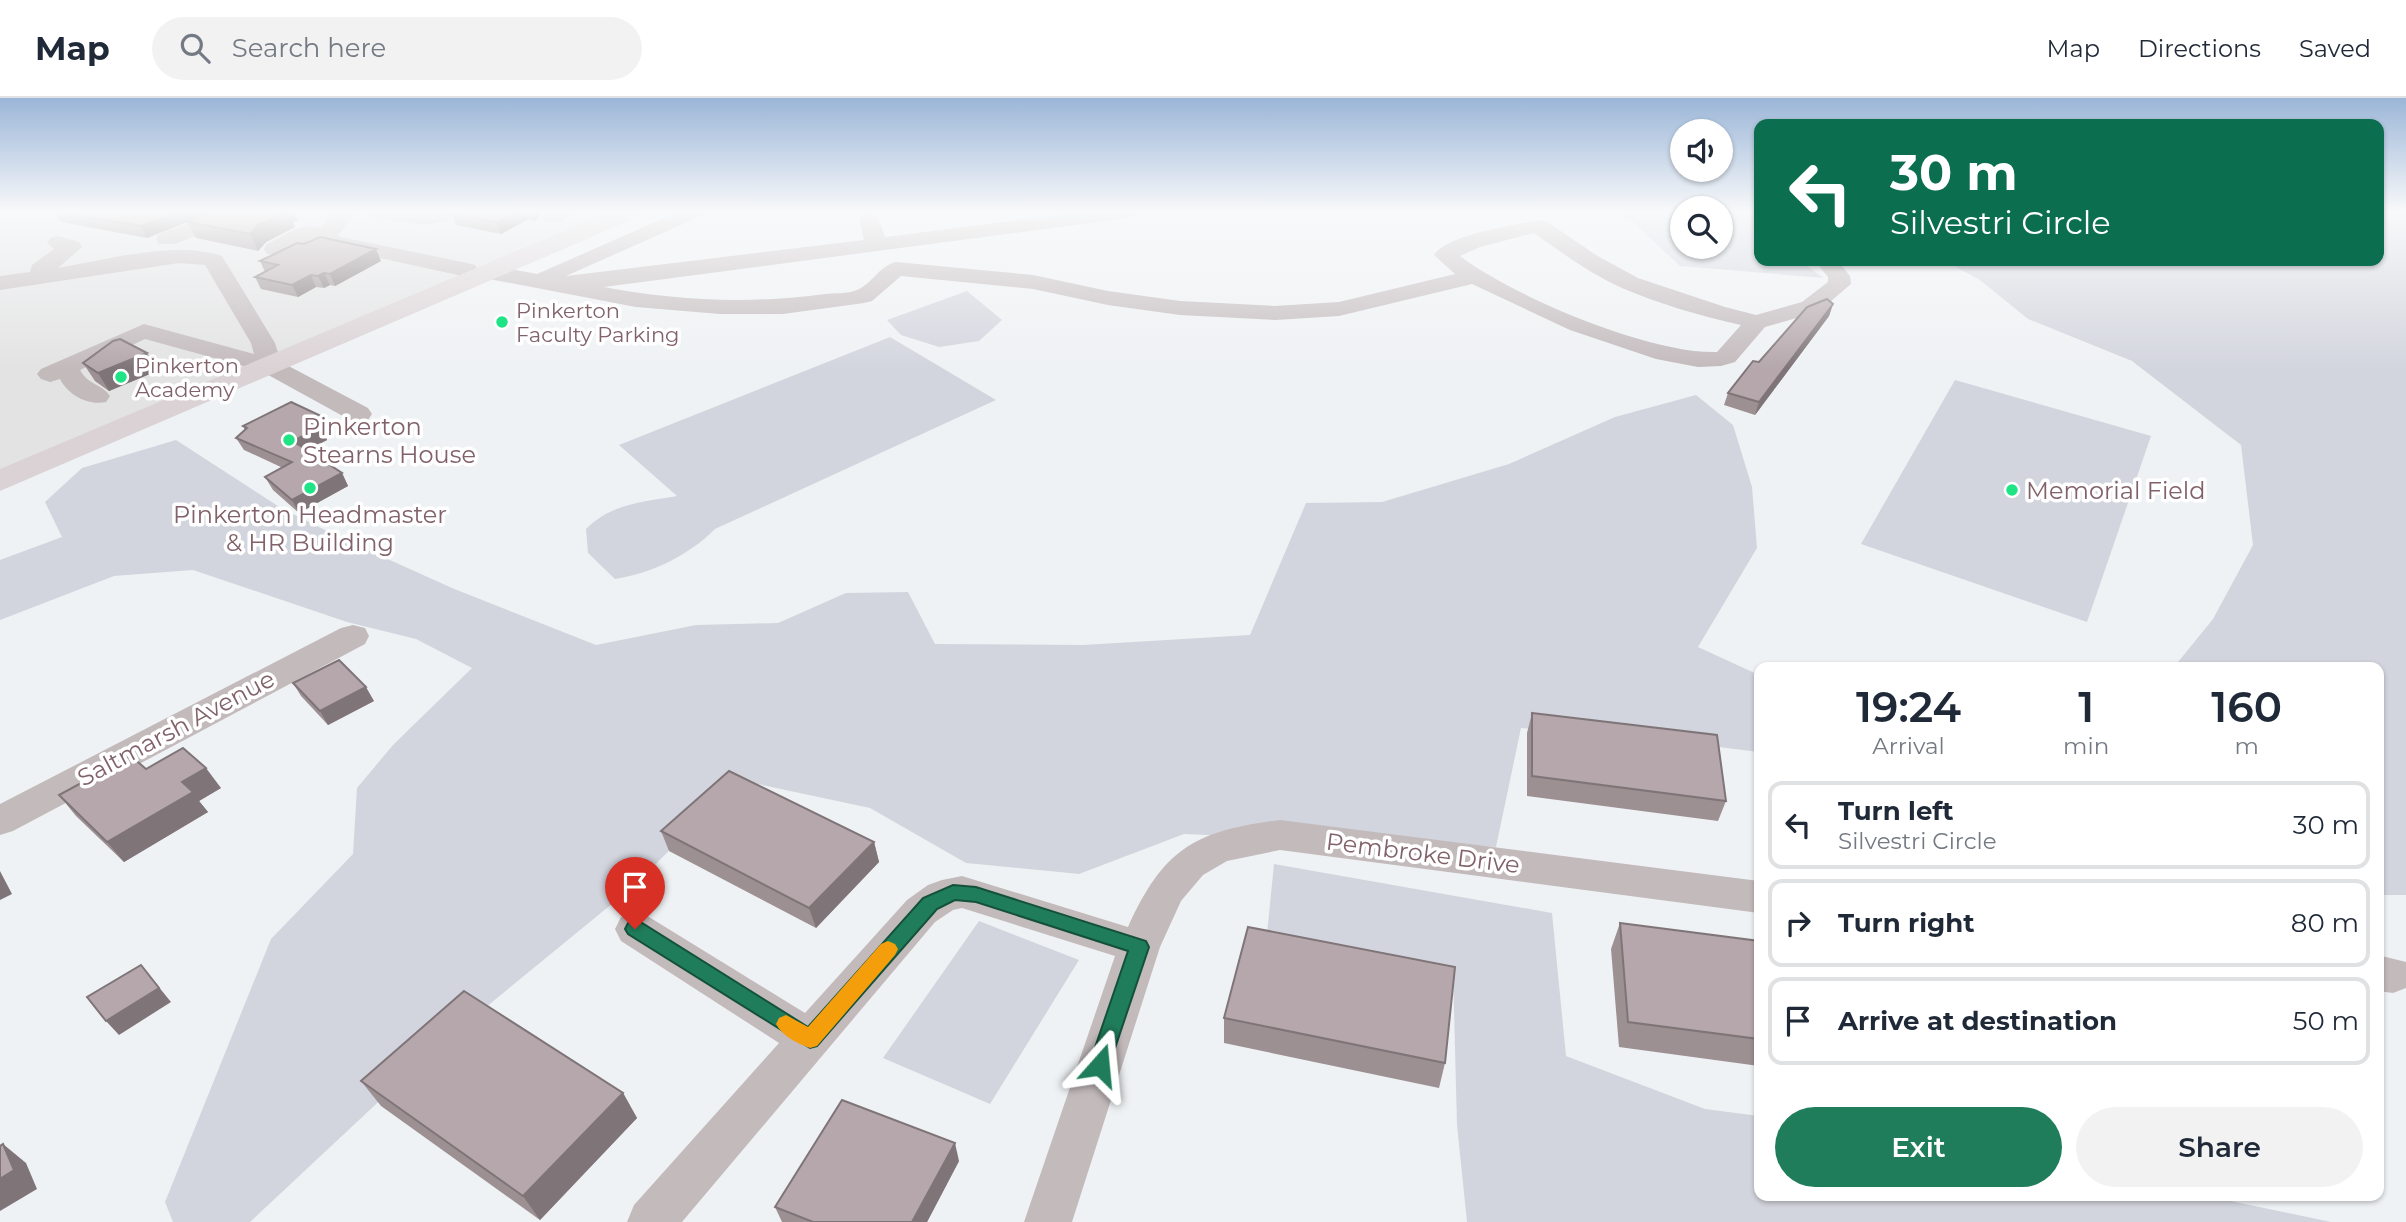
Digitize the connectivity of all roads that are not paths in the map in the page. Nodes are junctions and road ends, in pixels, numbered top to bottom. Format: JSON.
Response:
{"nodes":[{"id":1,"x":47,"y":264,"type":"edge"},
{"id":2,"x":118,"y":264,"type":"edge"},
{"id":3,"x":216,"y":264,"type":"edge"},
{"id":4,"x":446,"y":264,"type":"edge"},
{"id":5,"x":495,"y":264,"type":"edge"},
{"id":6,"x":585,"y":264,"type":"edge"},
{"id":7,"x":707,"y":264,"type":"edge"},
{"id":8,"x":1456,"y":264,"type":"edge"},
{"id":9,"x":1596,"y":264,"type":"edge"},
{"id":10,"x":1830,"y":266,"type":"edge"},
{"id":11,"x":40,"y":270,"type":"dead end"},
{"id":12,"x":478,"y":271,"type":"junction"},
{"id":13,"x":1475,"y":276,"type":"junction"},
{"id":14,"x":0,"y":283,"type":"edge"},
{"id":15,"x":546,"y":283,"type":"junction"},
{"id":16,"x":1757,"y":322,"type":"junction"},
{"id":17,"x":270,"y":366,"type":"junction"},
{"id":18,"x":97,"y":396,"type":"edge"},
{"id":19,"x":359,"y":414,"type":"dead end"},
{"id":20,"x":0,"y":481,"type":"edge"},
{"id":21,"x":353,"y":636,"type":"dead end"},
{"id":22,"x":0,"y":821,"type":"edge"},
{"id":23,"x":1754,"y":896,"type":"edge"},
{"id":24,"x":635,"y":929,"type":"dead end"},
{"id":25,"x":1139,"y":947,"type":"junction"},
{"id":26,"x":810,"y":1039,"type":"junction"},
{"id":27,"x":650,"y":1222,"type":"edge"},
{"id":28,"x":1048,"y":1222,"type":"edge"}],
"edges":[{"from":1,"to":11,"type":"street"},
{"from":2,"to":14,"type":"street"},
{"from":3,"to":17,"type":"street"},
{"from":4,"to":12,"type":"street"},
{"from":5,"to":12,"type":"main road"},
{"from":6,"to":15,"type":"street"},
{"from":7,"to":15,"type":"street"},
{"from":8,"to":13,"type":"street"},
{"from":9,"to":16,"type":"street"},
{"from":10,"to":16,"type":"street"},
{"from":12,"to":15,"type":"street"},
{"from":12,"to":17,"type":"main road"},
{"from":13,"to":15,"type":"street"},
{"from":13,"to":16,"type":"street"},
{"from":17,"to":18,"type":"street"},
{"from":17,"to":19,"type":"street"},
{"from":17,"to":20,"type":"main road"},
{"from":21,"to":22,"type":"street","name":"Saltmarsh Avenue"},
{"from":23,"to":25,"type":"street","name":"Pembroke Drive"},
{"from":24,"to":26,"type":"street"},
{"from":25,"to":26,"type":"street"},
{"from":25,"to":28,"type":"street","name":"Pembroke Drive"},
{"from":26,"to":27,"type":"street"}]}
